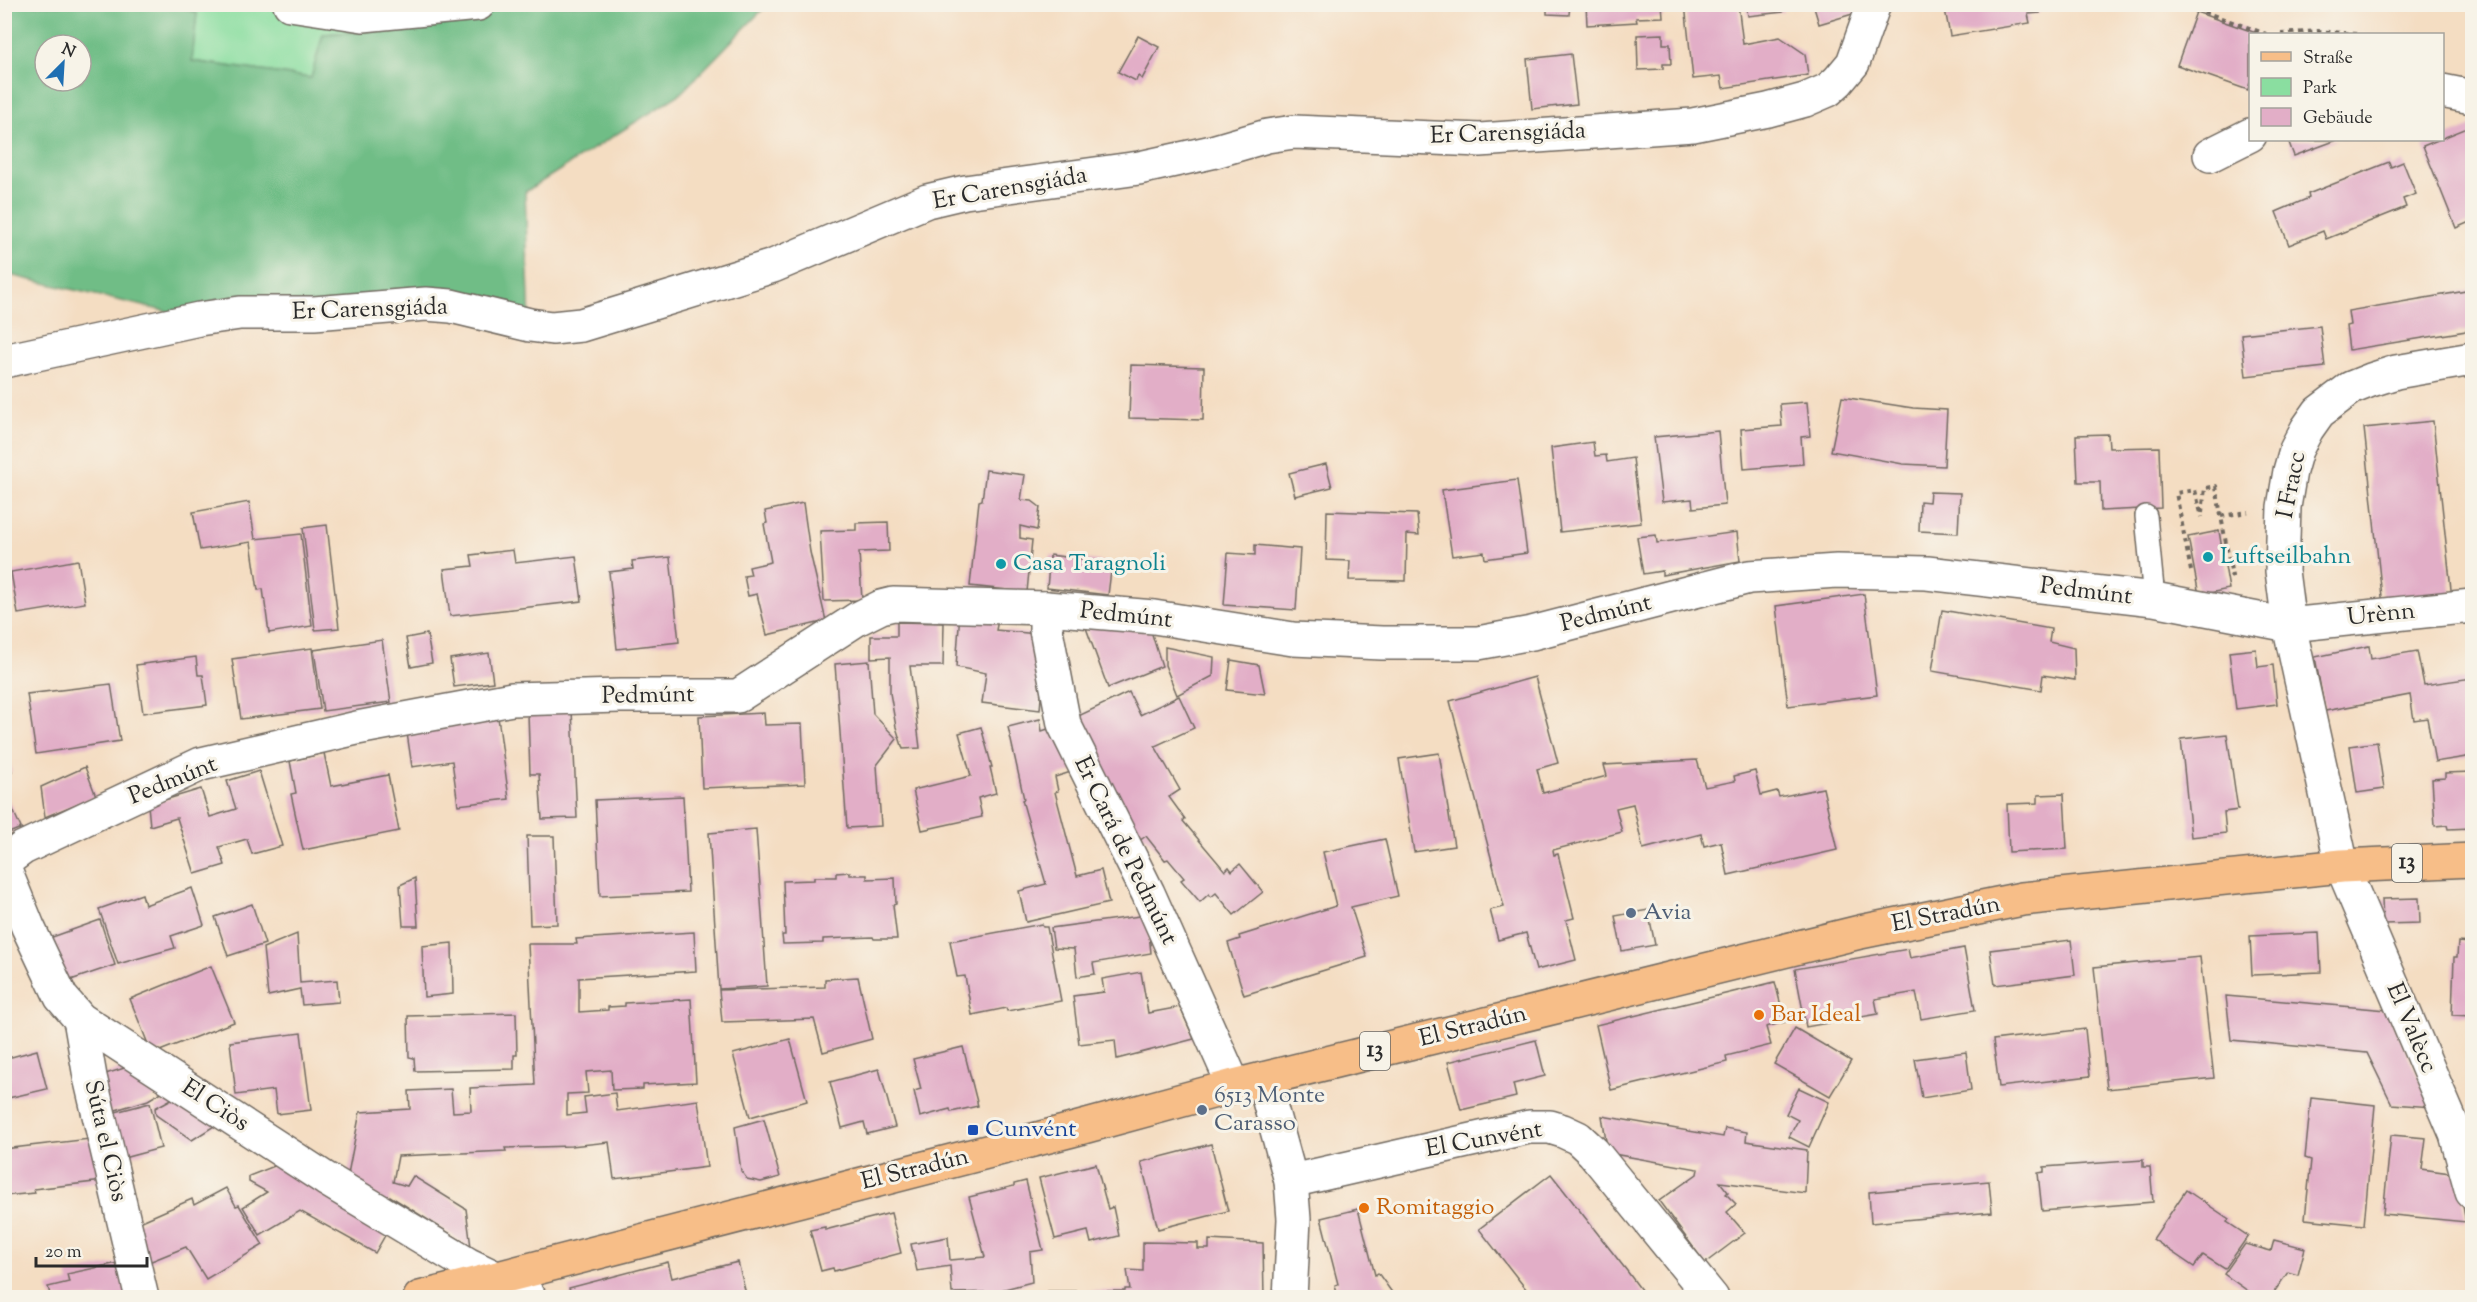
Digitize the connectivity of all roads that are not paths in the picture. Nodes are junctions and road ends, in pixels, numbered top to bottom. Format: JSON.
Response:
{"nodes":[{"id":1,"x":290,"y":4,"type":"edge"},
{"id":2,"x":478,"y":4,"type":"edge"},
{"id":3,"x":1874,"y":4,"type":"edge"},
{"id":4,"x":2444,"y":91,"type":"edge"},
{"id":5,"x":2472,"y":97,"type":"edge"},
{"id":6,"x":2249,"y":136,"type":"edge"},
{"id":7,"x":2210,"y":155,"type":"dead end"},
{"id":8,"x":2472,"y":359,"type":"edge"},
{"id":9,"x":4,"y":361,"type":"edge"},
{"id":10,"x":2146,"y":516,"type":"dead end"},
{"id":11,"x":2154,"y":599,"type":"junction"},
{"id":12,"x":2472,"y":606,"type":"edge"},
{"id":13,"x":1046,"y":608,"type":"junction"},
{"id":14,"x":2289,"y":625,"type":"junction"},
{"id":15,"x":2472,"y":860,"type":"edge"},
{"id":16,"x":4,"y":862,"type":"edge"},
{"id":17,"x":2342,"y":866,"type":"junction"},
{"id":18,"x":4,"y":868,"type":"edge"},
{"id":19,"x":80,"y":1019,"type":"junction"},
{"id":20,"x":1248,"y":1083,"type":"junction"},
{"id":21,"x":1291,"y":1181,"type":"junction"},
{"id":22,"x":2472,"y":1192,"type":"edge"},
{"id":23,"x":496,"y":1278,"type":"junction"},
{"id":24,"x":142,"y":1298,"type":"edge"},
{"id":25,"x":420,"y":1298,"type":"edge"},
{"id":26,"x":530,"y":1298,"type":"edge"},
{"id":27,"x":1290,"y":1298,"type":"edge"},
{"id":28,"x":1712,"y":1298,"type":"edge"}],
"edges":[{"from":1,"to":2,"type":"street"},
{"from":3,"to":9,"type":"street","name":"Er Carensgiáda"},
{"from":4,"to":5,"type":"street"},
{"from":6,"to":7,"type":"street"},
{"from":8,"to":14,"type":"street","name":"I Fracc"},
{"from":10,"to":11,"type":"lane"},
{"from":11,"to":13,"type":"street","name":"Pedmúnt"},
{"from":11,"to":14,"type":"street","name":"Pedmúnt"},
{"from":12,"to":14,"type":"street","name":"Urènn"},
{"from":13,"to":16,"type":"street","name":"Pedmúnt"},
{"from":13,"to":20,"type":"street","name":"Er Cará de Pedmúnt"},
{"from":14,"to":17,"type":"street","name":"I Fracc"},
{"from":15,"to":17,"type":"main road","name":"El Stradún","number":"13"},
{"from":17,"to":20,"type":"main road","name":"El Stradún","number":"13"},
{"from":17,"to":22,"type":"street","name":"El Valècc"},
{"from":18,"to":19,"type":"street","name":"El Ciòs"},
{"from":19,"to":23,"type":"street","name":"El Ciòs"},
{"from":19,"to":24,"type":"street","name":"Súta el Ciòs"},
{"from":20,"to":21,"type":"street"},
{"from":20,"to":23,"type":"main road","name":"El Stradún","number":"13"},
{"from":21,"to":27,"type":"street"},
{"from":21,"to":28,"type":"street","name":"El Cunvént"},
{"from":23,"to":25,"type":"main road","name":"El Stradún","number":"13"},
{"from":23,"to":26,"type":"street","name":"El Ciòs"}]}
